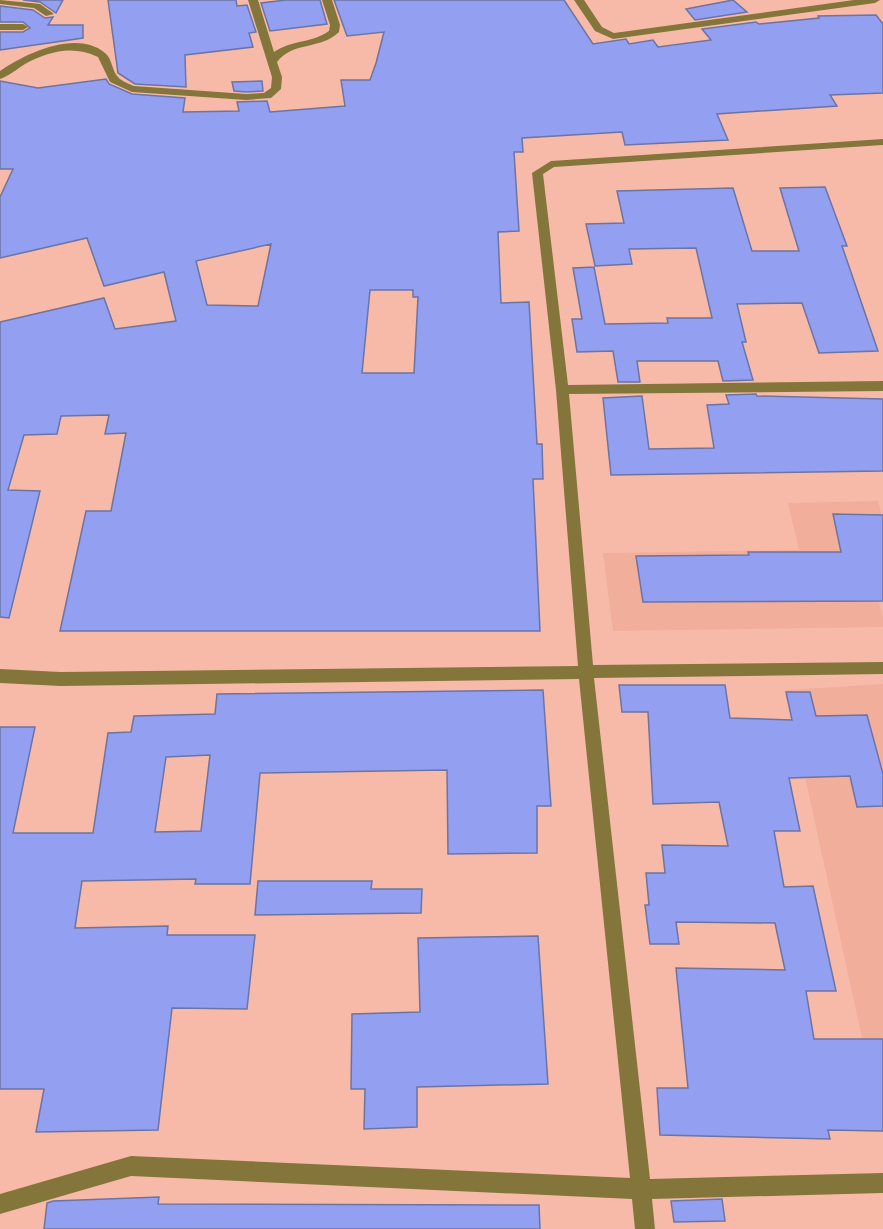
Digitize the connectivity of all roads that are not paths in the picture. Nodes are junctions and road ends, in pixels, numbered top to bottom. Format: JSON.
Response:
{"nodes":[{"id":1,"x":253,"y":0,"type":"edge"},
{"id":2,"x":327,"y":0,"type":"edge"},
{"id":3,"x":579,"y":0,"type":"edge"},
{"id":4,"x":875,"y":0,"type":"edge"},
{"id":5,"x":0,"y":1,"type":"edge"},
{"id":6,"x":49,"y":14,"type":"dead end"},
{"id":7,"x":0,"y":27,"type":"edge"},
{"id":8,"x":23,"y":27,"type":"dead end"},
{"id":9,"x":273,"y":61,"type":"junction"},
{"id":10,"x":0,"y":76,"type":"edge"},
{"id":11,"x":883,"y":142,"type":"edge"},
{"id":12,"x":883,"y":387,"type":"edge"},
{"id":13,"x":562,"y":390,"type":"junction"},
{"id":14,"x":883,"y":668,"type":"edge"},
{"id":15,"x":586,"y":673,"type":"junction"},
{"id":16,"x":0,"y":676,"type":"edge"},
{"id":17,"x":883,"y":1183,"type":"edge"},
{"id":18,"x":642,"y":1189,"type":"junction"},
{"id":19,"x":0,"y":1204,"type":"edge"},
{"id":20,"x":645,"y":1229,"type":"edge"}],
"edges":[{"from":1,"to":9,"type":"street"},
{"from":2,"to":9,"type":"street"},
{"from":3,"to":4,"type":"street"},
{"from":5,"to":6,"type":"street"},
{"from":7,"to":8,"type":"street"},
{"from":9,"to":10,"type":"street"},
{"from":11,"to":13,"type":"street"},
{"from":12,"to":13,"type":"street"},
{"from":13,"to":15,"type":"street"},
{"from":14,"to":15,"type":"street"},
{"from":15,"to":16,"type":"street"},
{"from":15,"to":18,"type":"street"},
{"from":17,"to":18,"type":"street"},
{"from":18,"to":19,"type":"street"},
{"from":18,"to":20,"type":"street"}]}
